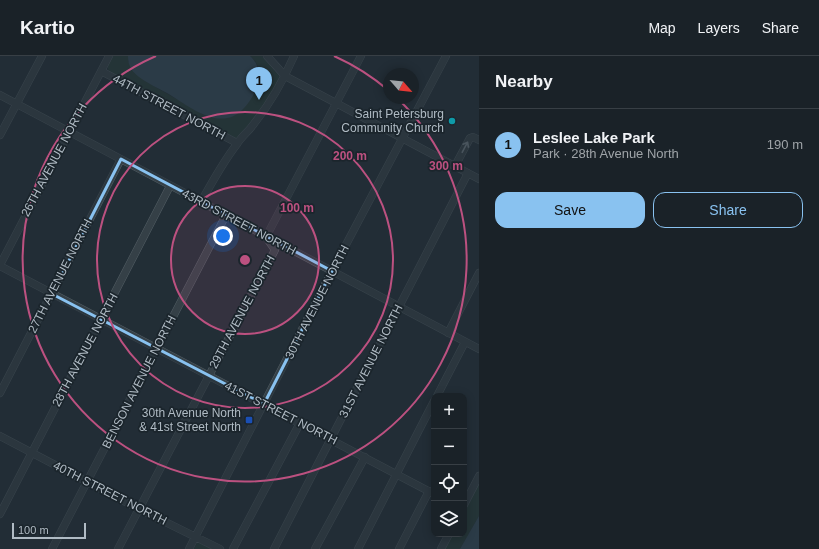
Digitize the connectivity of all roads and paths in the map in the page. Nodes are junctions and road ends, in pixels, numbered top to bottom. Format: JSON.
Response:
{"nodes":[{"id":1,"x":42,"y":56,"type":"edge"},
{"id":2,"x":109,"y":56,"type":"edge"},
{"id":3,"x":267,"y":56,"type":"edge"},
{"id":4,"x":294,"y":56,"type":"edge"},
{"id":5,"x":361,"y":56,"type":"edge"},
{"id":6,"x":446,"y":56,"type":"edge"},
{"id":7,"x":101,"y":71,"type":"junction"},
{"id":8,"x":285,"y":76,"type":"junction"},
{"id":9,"x":0,"y":95,"type":"edge"},
{"id":10,"x":337,"y":103,"type":"junction"},
{"id":11,"x":16,"y":104,"type":"junction"},
{"id":12,"x":69,"y":132,"type":"junction"},
{"id":13,"x":0,"y":135,"type":"edge"},
{"id":14,"x":403,"y":138,"type":"junction"},
{"id":15,"x":479,"y":140,"type":"edge"},
{"id":16,"x":237,"y":143,"type":"junction"},
{"id":17,"x":121,"y":159,"type":"junction"},
{"id":18,"x":455,"y":166,"type":"junction"},
{"id":19,"x":468,"y":173,"type":"junction"},
{"id":20,"x":478,"y":176,"type":"edge"},
{"id":21,"x":170,"y":186,"type":"junction"},
{"id":22,"x":201,"y":202,"type":"junction"},
{"id":23,"x":226,"y":215,"type":"junction"},
{"id":24,"x":266,"y":236,"type":"junction"},
{"id":25,"x":0,"y":265,"type":"edge"},
{"id":26,"x":332,"y":271,"type":"junction"},
{"id":27,"x":479,"y":273,"type":"edge"},
{"id":28,"x":52,"y":294,"type":"junction"},
{"id":29,"x":399,"y":307,"type":"junction"},
{"id":30,"x":101,"y":320,"type":"junction"},
{"id":31,"x":448,"y":332,"type":"junction"},
{"id":32,"x":465,"y":342,"type":"junction"},
{"id":33,"x":156,"y":349,"type":"junction"},
{"id":34,"x":479,"y":349,"type":"edge"},
{"id":35,"x":208,"y":376,"type":"junction"},
{"id":36,"x":0,"y":393,"type":"edge"},
{"id":37,"x":439,"y":393,"type":"edge"},
{"id":38,"x":264,"y":404,"type":"junction"},
{"id":39,"x":431,"y":407,"type":"edge"},
{"id":40,"x":300,"y":423,"type":"junction"},
{"id":41,"x":0,"y":436,"type":"edge"},
{"id":42,"x":331,"y":439,"type":"junction"},
{"id":43,"x":32,"y":452,"type":"junction"},
{"id":44,"x":364,"y":456,"type":"junction"},
{"id":45,"x":396,"y":473,"type":"junction"},
{"id":46,"x":479,"y":476,"type":"edge"},
{"id":47,"x":87,"y":482,"type":"junction"},
{"id":48,"x":431,"y":492,"type":"edge"},
{"id":49,"x":431,"y":495,"type":"edge"},
{"id":50,"x":466,"y":501,"type":"edge"},
{"id":51,"x":139,"y":509,"type":"junction"},
{"id":52,"x":0,"y":514,"type":"edge"},
{"id":53,"x":196,"y":536,"type":"junction"},
{"id":54,"x":447,"y":537,"type":"edge"},
{"id":55,"x":52,"y":549,"type":"edge"},
{"id":56,"x":118,"y":549,"type":"edge"},
{"id":57,"x":189,"y":549,"type":"edge"},
{"id":58,"x":220,"y":549,"type":"edge"},
{"id":59,"x":233,"y":549,"type":"edge"},
{"id":60,"x":274,"y":549,"type":"edge"},
{"id":61,"x":315,"y":549,"type":"edge"},
{"id":62,"x":358,"y":549,"type":"edge"},
{"id":63,"x":400,"y":549,"type":"edge"},
{"id":64,"x":441,"y":549,"type":"edge"}],
"edges":[{"from":1,"to":11,"type":"street"},
{"from":2,"to":7,"type":"street","name":"26TH AVENUE NORTH"},
{"from":3,"to":8,"type":"street"},
{"from":4,"to":8,"type":"street"},
{"from":5,"to":10,"type":"street","name":"29TH AVENUE NORTH"},
{"from":6,"to":14,"type":"street","name":"30TH AVENUE NORTH"},
{"from":7,"to":12,"type":"street","name":"26TH AVENUE NORTH"},
{"from":7,"to":16,"type":"street","name":"44TH STREET NORTH"},
{"from":8,"to":10,"type":"street"},
{"from":8,"to":16,"type":"street"},
{"from":9,"to":11,"type":"street","name":"43RD STREET NORTH"},
{"from":10,"to":14,"type":"street"},
{"from":10,"to":24,"type":"street","name":"29TH AVENUE NORTH"},
{"from":11,"to":12,"type":"street","name":"43RD STREET NORTH"},
{"from":11,"to":13,"type":"street"},
{"from":12,"to":17,"type":"street","name":"43RD STREET NORTH"},
{"from":12,"to":25,"type":"street","name":"26TH AVENUE NORTH"},
{"from":14,"to":18,"type":"street"},
{"from":14,"to":26,"type":"street","name":"30TH AVENUE NORTH"},
{"from":18,"to":15,"type":"street","one_way":true},
{"from":16,"to":22,"type":"street"},
{"from":17,"to":21,"type":"street","name":"43RD STREET NORTH"},
{"from":17,"to":28,"type":"street","name":"27TH AVENUE NORTH"},
{"from":18,"to":19,"type":"street"},
{"from":19,"to":20,"type":"street"},
{"from":19,"to":29,"type":"street","name":"31ST AVENUE NORTH"},
{"from":21,"to":22,"type":"street","name":"43RD STREET NORTH"},
{"from":21,"to":30,"type":"street","name":"28TH AVENUE NORTH"},
{"from":22,"to":23,"type":"street","name":"43RD STREET NORTH"},
{"from":23,"to":24,"type":"street","name":"43RD STREET NORTH"},
{"from":23,"to":33,"type":"street","name":"BENSON AVENUE NORTH"},
{"from":24,"to":26,"type":"street","name":"43RD STREET NORTH"},
{"from":24,"to":35,"type":"street","name":"29TH AVENUE NORTH"},
{"from":25,"to":28,"type":"street","name":"41ST STREET NORTH"},
{"from":26,"to":29,"type":"street","name":"43RD STREET NORTH"},
{"from":26,"to":38,"type":"street","name":"30TH AVENUE NORTH"},
{"from":27,"to":31,"type":"street"},
{"from":28,"to":30,"type":"street","name":"41ST STREET NORTH"},
{"from":28,"to":36,"type":"street","name":"27TH AVENUE NORTH"},
{"from":29,"to":31,"type":"street","name":"43RD STREET NORTH"},
{"from":29,"to":42,"type":"street","name":"31ST AVENUE NORTH"},
{"from":30,"to":33,"type":"street","name":"41ST STREET NORTH"},
{"from":30,"to":43,"type":"street","name":"28TH AVENUE NORTH"},
{"from":31,"to":32,"type":"street","name":"43RD STREET NORTH"},
{"from":32,"to":34,"type":"street","name":"43RD STREET NORTH"},
{"from":32,"to":37,"type":"street"},
{"from":33,"to":35,"type":"street","name":"41ST STREET NORTH"},
{"from":33,"to":47,"type":"street","name":"BENSON AVENUE NORTH"},
{"from":35,"to":38,"type":"street","name":"41ST STREET NORTH"},
{"from":35,"to":51,"type":"street","name":"29TH AVENUE NORTH"},
{"from":38,"to":40,"type":"street","name":"41ST STREET NORTH"},
{"from":38,"to":53,"type":"street","name":"30TH AVENUE NORTH"},
{"from":39,"to":45,"type":"street"},
{"from":40,"to":42,"type":"street","name":"41ST STREET NORTH"},
{"from":40,"to":59,"type":"street"},
{"from":41,"to":43,"type":"street","name":"40TH STREET NORTH"},
{"from":42,"to":44,"type":"street","name":"41ST STREET NORTH"},
{"from":42,"to":60,"type":"street","name":"31ST AVENUE NORTH"},
{"from":43,"to":47,"type":"street","name":"40TH STREET NORTH"},
{"from":43,"to":52,"type":"street","name":"28TH AVENUE NORTH"},
{"from":44,"to":45,"type":"street","name":"41ST STREET NORTH"},
{"from":44,"to":61,"type":"street"},
{"from":45,"to":48,"type":"street","name":"41ST STREET NORTH"},
{"from":45,"to":62,"type":"street"},
{"from":46,"to":50,"type":"street"},
{"from":47,"to":51,"type":"street","name":"40TH STREET NORTH"},
{"from":47,"to":55,"type":"street","name":"BENSON AVENUE NORTH"},
{"from":49,"to":63,"type":"street"},
{"from":51,"to":53,"type":"street","name":"40TH STREET NORTH"},
{"from":51,"to":56,"type":"street","name":"29TH AVENUE NORTH"},
{"from":53,"to":57,"type":"street","name":"30TH AVENUE NORTH"},
{"from":53,"to":58,"type":"street","name":"40TH STREET NORTH"},
{"from":54,"to":64,"type":"street"}]}
